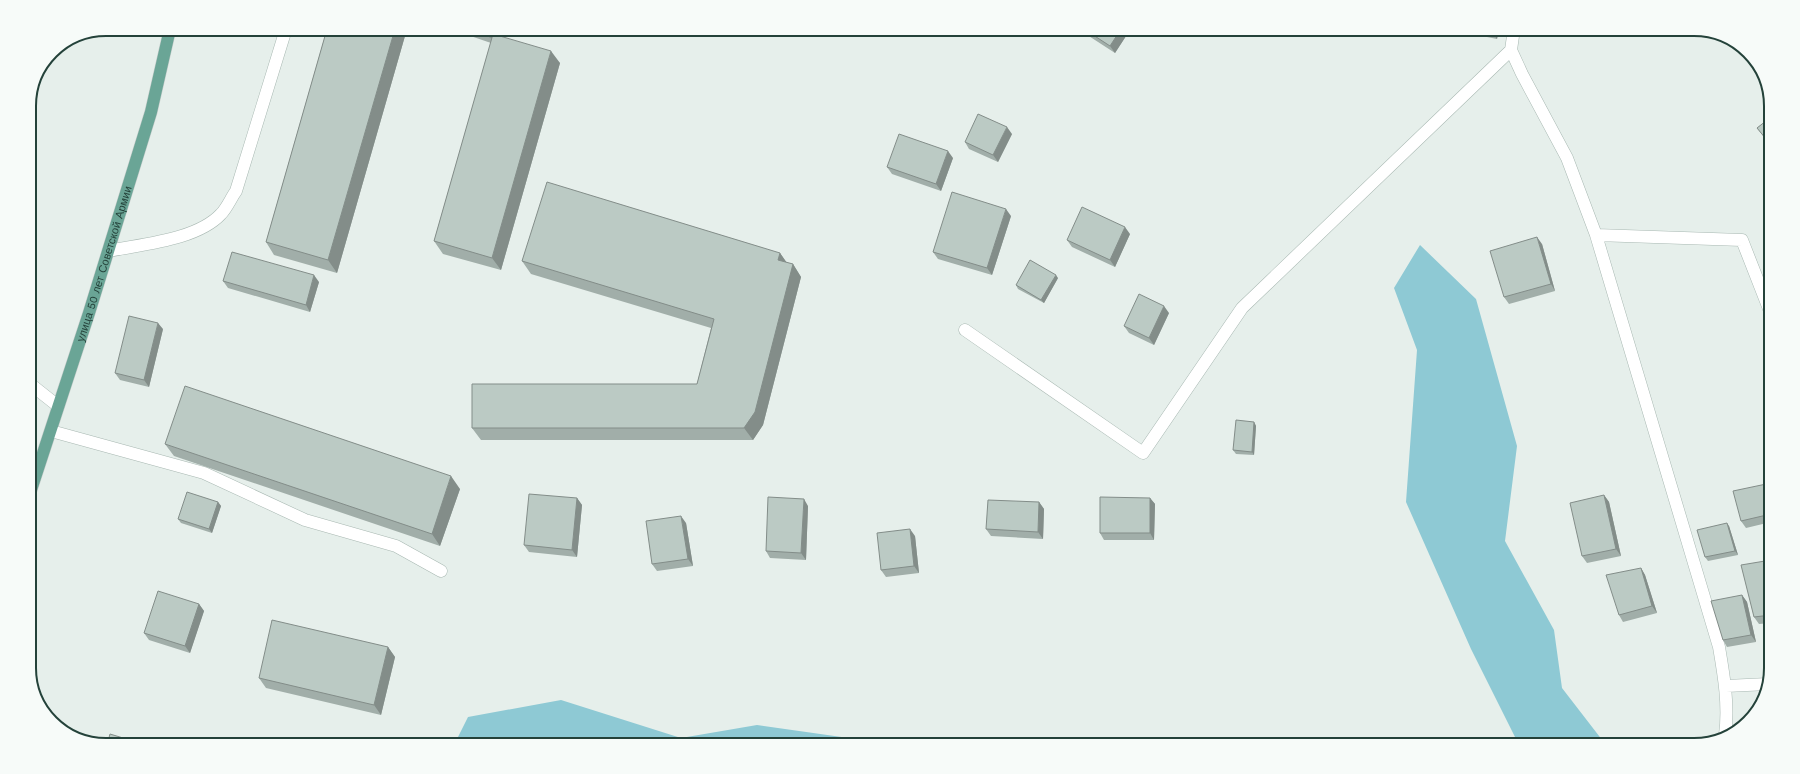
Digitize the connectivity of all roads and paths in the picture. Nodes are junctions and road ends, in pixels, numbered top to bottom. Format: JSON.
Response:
{"nodes":[{"id":1,"x":168,"y":36,"type":"edge"},
{"id":2,"x":284,"y":36,"type":"edge"},
{"id":3,"x":1513,"y":36,"type":"edge"},
{"id":4,"x":1511,"y":50,"type":"junction"},
{"id":5,"x":1596,"y":235,"type":"junction"},
{"id":6,"x":108,"y":251,"type":"junction"},
{"id":7,"x":1764,"y":296,"type":"edge"},
{"id":8,"x":964,"y":330,"type":"dead end"},
{"id":9,"x":36,"y":389,"type":"edge"},
{"id":10,"x":58,"y":406,"type":"junction"},
{"id":11,"x":51,"y":431,"type":"junction"},
{"id":12,"x":36,"y":475,"type":"edge"},
{"id":13,"x":441,"y":571,"type":"dead end"},
{"id":14,"x":1762,"y":684,"type":"edge"},
{"id":15,"x":1726,"y":686,"type":"junction"},
{"id":16,"x":1726,"y":730,"type":"edge"}],
"edges":[{"from":1,"to":6,"type":"main road","name":"улица 50 лет Советской Армии"},
{"from":2,"to":6,"type":"lane"},
{"from":3,"to":4,"type":"lane"},
{"from":4,"to":5,"type":"lane"},
{"from":4,"to":8,"type":"lane"},
{"from":5,"to":7,"type":"lane"},
{"from":5,"to":15,"type":"lane"},
{"from":6,"to":10,"type":"main road","name":"улица 50 лет Советской Армии"},
{"from":9,"to":10,"type":"lane"},
{"from":10,"to":11,"type":"main road","name":"улица 50 лет Советской Армии"},
{"from":11,"to":12,"type":"main road","name":"улица 50 лет Советской Армии"},
{"from":11,"to":13,"type":"lane"},
{"from":14,"to":15,"type":"lane"},
{"from":15,"to":16,"type":"lane"}]}
